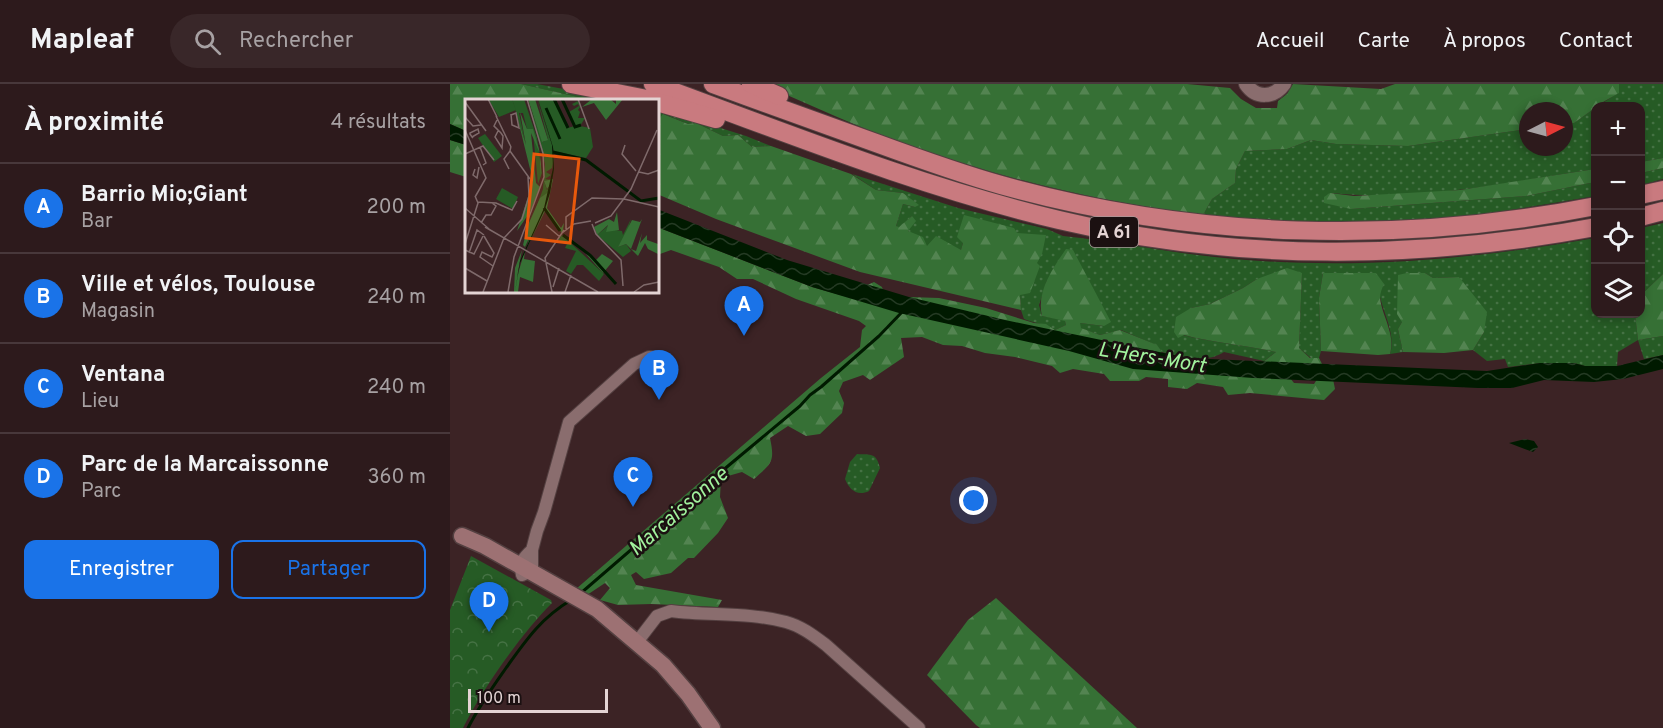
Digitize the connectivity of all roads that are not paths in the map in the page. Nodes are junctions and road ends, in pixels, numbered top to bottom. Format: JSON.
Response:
{"nodes":[{"id":1,"x":572,"y":84,"type":"edge"},
{"id":2,"x":653,"y":84,"type":"edge"},
{"id":3,"x":713,"y":84,"type":"edge"},
{"id":4,"x":751,"y":84,"type":"edge"},
{"id":5,"x":1246,"y":84,"type":"edge"},
{"id":6,"x":1284,"y":84,"type":"edge"},
{"id":7,"x":647,"y":99,"type":"edge"},
{"id":8,"x":658,"y":102,"type":"edge"},
{"id":9,"x":804,"y":117,"type":"junction"},
{"id":10,"x":855,"y":159,"type":"junction"},
{"id":11,"x":1663,"y":189,"type":"edge"},
{"id":12,"x":1645,"y":194,"type":"edge"},
{"id":13,"x":1591,"y":207,"type":"edge"},
{"id":14,"x":1663,"y":211,"type":"edge"},
{"id":15,"x":1645,"y":216,"type":"edge"},
{"id":16,"x":1591,"y":228,"type":"edge"},
{"id":17,"x":659,"y":357,"type":"dead end"},
{"id":18,"x":456,"y":533,"type":"edge"},
{"id":19,"x":524,"y":570,"type":"junction"},
{"id":20,"x":637,"y":642,"type":"junction"},
{"id":21,"x":712,"y":728,"type":"edge"},
{"id":22,"x":919,"y":728,"type":"edge"}],
"edges":[{"from":1,"to":7,"type":"highway"},
{"from":2,"to":10,"type":"highway","number":"A 61"},
{"from":3,"to":9,"type":"highway","number":"A 61"},
{"from":4,"to":9,"type":"highway"},
{"from":5,"to":6,"type":"street"},
{"from":8,"to":10,"type":"highway"},
{"from":9,"to":13,"type":"highway","number":"A 61"},
{"from":10,"to":16,"type":"highway","number":"A 61"},
{"from":11,"to":12,"type":"highway"},
{"from":14,"to":15,"type":"highway"},
{"from":17,"to":19,"type":"street"},
{"from":18,"to":19,"type":"main road"},
{"from":19,"to":20,"type":"main road"},
{"from":20,"to":21,"type":"main road"},
{"from":20,"to":22,"type":"street"}]}
